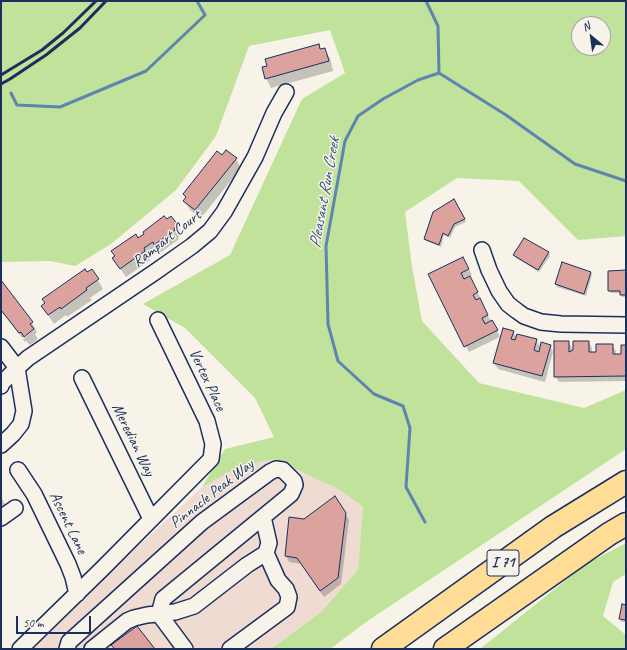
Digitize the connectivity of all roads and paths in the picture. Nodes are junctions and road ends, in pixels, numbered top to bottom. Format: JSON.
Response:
{"nodes":[{"id":1,"x":286,"y":92,"type":"dead end"},
{"id":2,"x":482,"y":250,"type":"dead end"},
{"id":3,"x":158,"y":320,"type":"dead end"},
{"id":4,"x":626,"y":325,"type":"edge"},
{"id":5,"x":1,"y":347,"type":"edge"},
{"id":6,"x":17,"y":368,"type":"junction"},
{"id":7,"x":82,"y":378,"type":"dead end"},
{"id":8,"x":1,"y":386,"type":"edge"},
{"id":9,"x":1,"y":445,"type":"edge"},
{"id":10,"x":211,"y":459,"type":"joint"},
{"id":11,"x":18,"y":470,"type":"dead end"},
{"id":12,"x":626,"y":482,"type":"edge"},
{"id":13,"x":15,"y":508,"type":"dead end"},
{"id":14,"x":263,"y":516,"type":"junction"},
{"id":15,"x":1,"y":518,"type":"edge"},
{"id":16,"x":151,"y":519,"type":"junction"},
{"id":17,"x":626,"y":524,"type":"edge"},
{"id":18,"x":266,"y":553,"type":"junction"},
{"id":19,"x":77,"y":594,"type":"junction"},
{"id":20,"x":159,"y":614,"type":"junction"},
{"id":21,"x":20,"y":649,"type":"edge"},
{"id":22,"x":67,"y":649,"type":"edge"},
{"id":23,"x":92,"y":649,"type":"edge"},
{"id":24,"x":185,"y":649,"type":"edge"},
{"id":25,"x":230,"y":649,"type":"edge"},
{"id":26,"x":384,"y":649,"type":"edge"},
{"id":27,"x":445,"y":649,"type":"edge"}],
"edges":[{"from":1,"to":6,"type":"street","name":"Rampart Court"},
{"from":2,"to":4,"type":"street"},
{"from":3,"to":10,"type":"street","name":"Vertex Place"},
{"from":5,"to":6,"type":"street"},
{"from":6,"to":8,"type":"street","name":"Rampart Court"},
{"from":6,"to":9,"type":"street"},
{"from":7,"to":16,"type":"street","name":"Meredian Way"},
{"from":10,"to":16,"type":"street","name":"Pinnacle Peak Way"},
{"from":11,"to":19,"type":"street","name":"Ascent Lane"},
{"from":12,"to":26,"type":"highway","number":"I 71"},
{"from":13,"to":15,"type":"street"},
{"from":14,"to":18,"type":"street"},
{"from":14,"to":20,"type":"street","name":"Pinnacle Peak Way"},
{"from":14,"to":22,"type":"street","name":"Pinnacle Peak Way"},
{"from":16,"to":19,"type":"street","name":"Pinnacle Peak Way"},
{"from":17,"to":27,"type":"highway","number":"I 71"},
{"from":18,"to":20,"type":"street"},
{"from":18,"to":25,"type":"street"},
{"from":19,"to":21,"type":"street","name":"Pinnacle Peak Way"},
{"from":20,"to":23,"type":"street"},
{"from":20,"to":24,"type":"street"}]}
